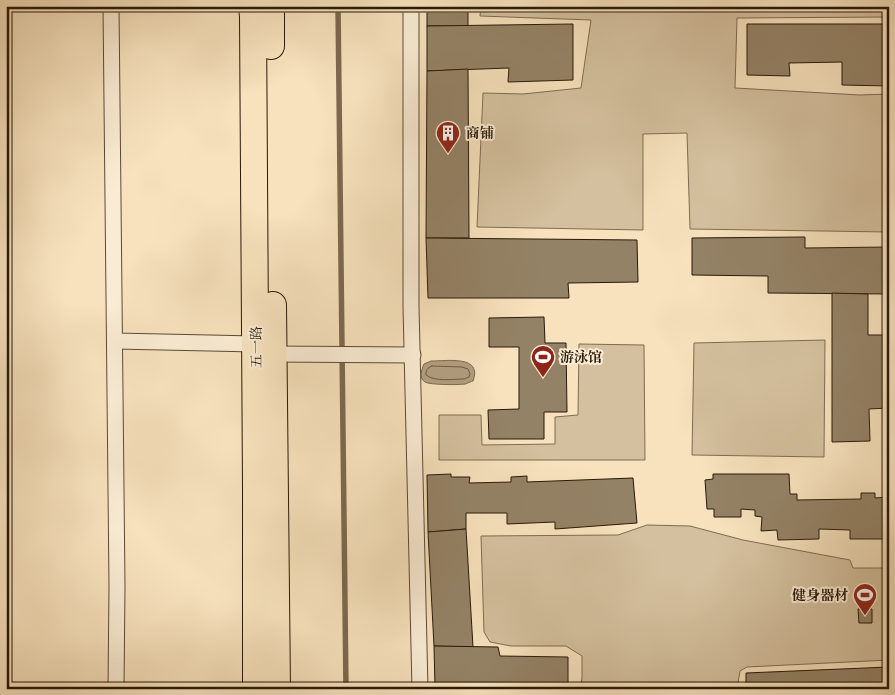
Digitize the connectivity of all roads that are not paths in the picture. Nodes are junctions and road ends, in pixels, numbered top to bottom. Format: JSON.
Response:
{"nodes":[{"id":1,"x":111,"y":6,"type":"edge"},
{"id":2,"x":252,"y":6,"type":"edge"},
{"id":3,"x":271,"y":6,"type":"edge"},
{"id":4,"x":411,"y":6,"type":"edge"},
{"id":5,"x":115,"y":341,"type":"junction"},
{"id":6,"x":265,"y":349,"type":"junction"},
{"id":7,"x":413,"y":355,"type":"junction"},
{"id":8,"x":116,"y":689,"type":"edge"},
{"id":9,"x":256,"y":689,"type":"edge"},
{"id":10,"x":277,"y":689,"type":"edge"},
{"id":11,"x":420,"y":689,"type":"edge"}],
"edges":[{"from":1,"to":5,"type":"street"},
{"from":2,"to":6,"type":"highway","name":"五一路"},
{"from":3,"to":6,"type":"highway","name":"五一路"},
{"from":4,"to":7,"type":"street"},
{"from":5,"to":6,"type":"street"},
{"from":5,"to":8,"type":"street"},
{"from":6,"to":7,"type":"street"},
{"from":6,"to":9,"type":"highway","name":"五一路"},
{"from":6,"to":10,"type":"highway","name":"五一路"},
{"from":7,"to":11,"type":"street"}]}
